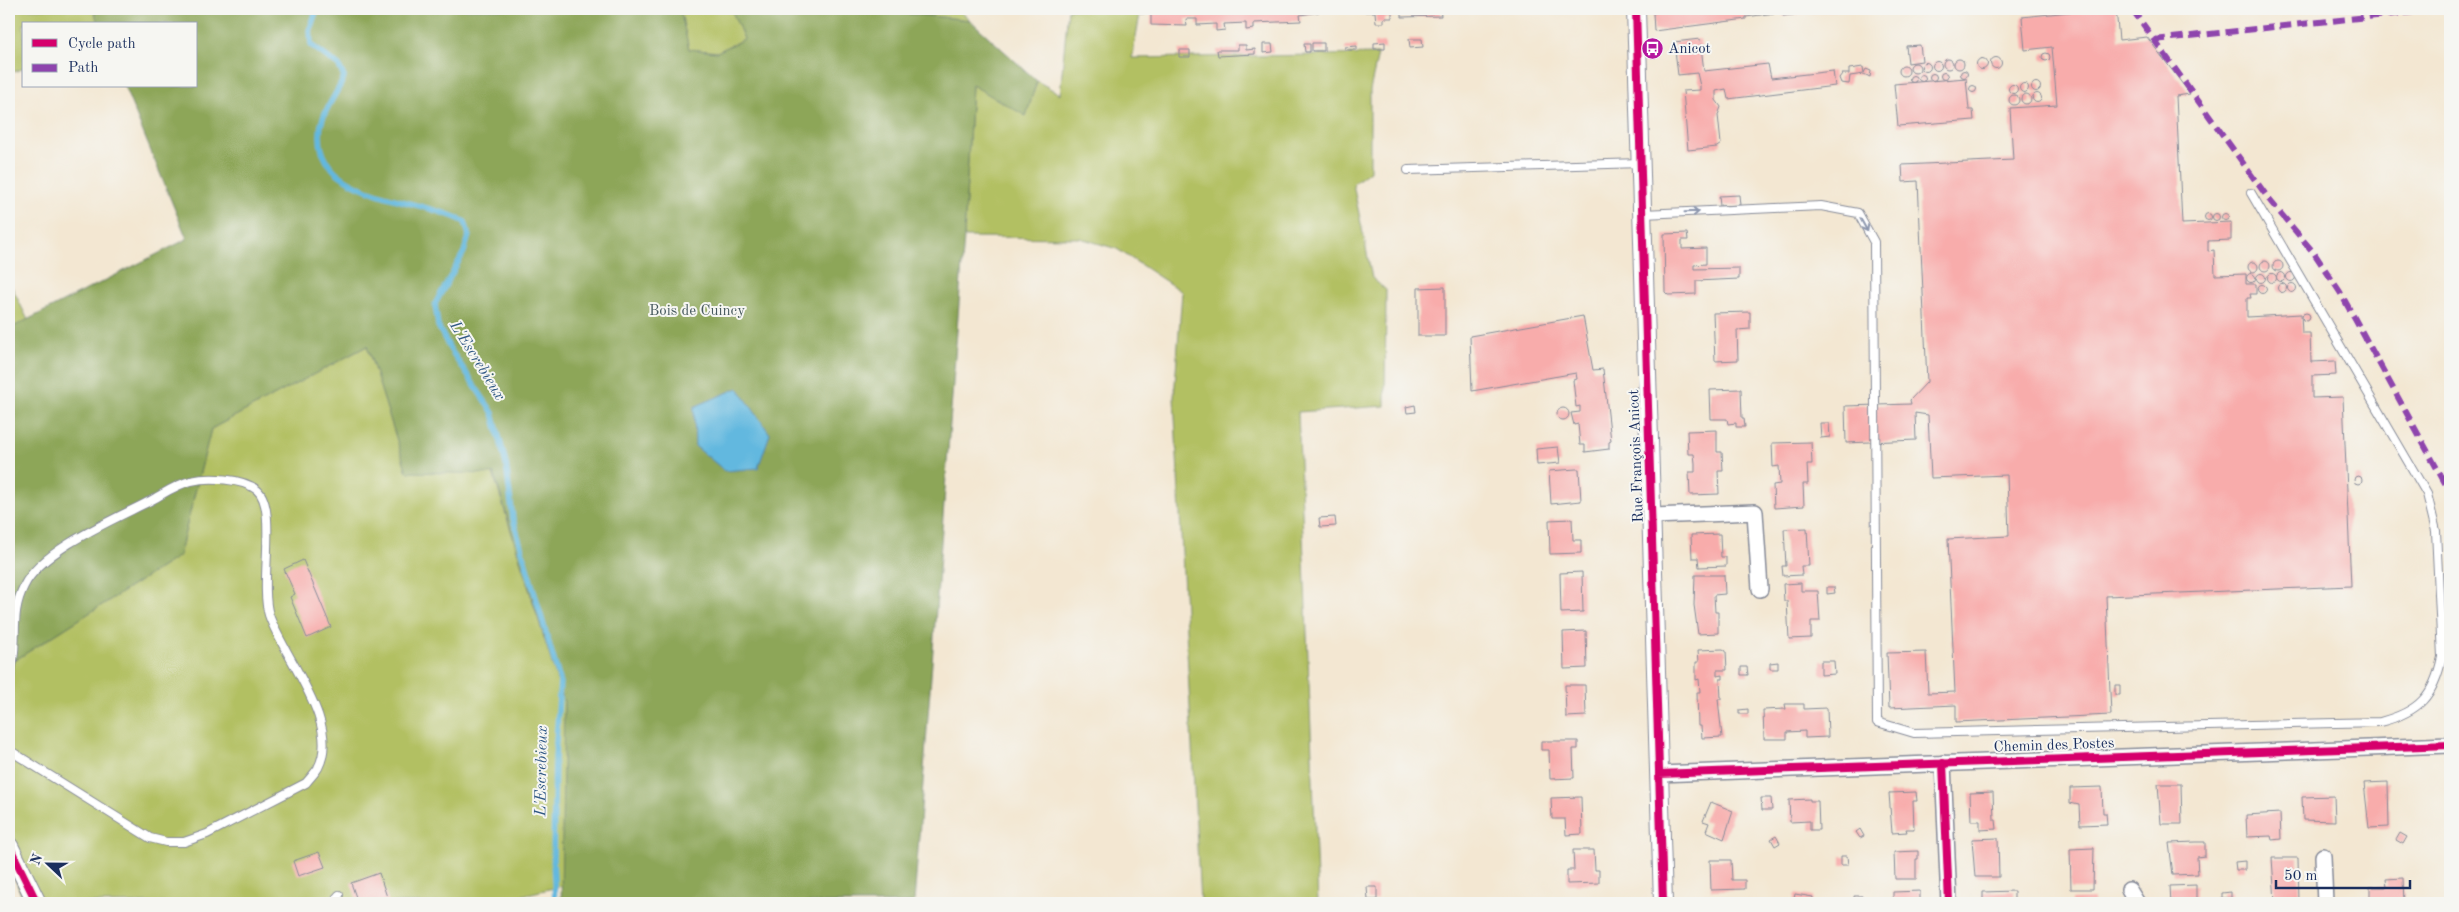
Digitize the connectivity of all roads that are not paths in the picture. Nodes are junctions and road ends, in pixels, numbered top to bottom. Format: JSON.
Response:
{"nodes":[{"id":1,"x":1636,"y":9,"type":"edge"},
{"id":2,"x":1641,"y":163,"type":"junction"},
{"id":3,"x":1408,"y":170,"type":"dead end"},
{"id":4,"x":2251,"y":193,"type":"dead end"},
{"id":5,"x":1643,"y":214,"type":"junction"},
{"id":6,"x":1653,"y":516,"type":"junction"},
{"id":7,"x":1760,"y":589,"type":"dead end"},
{"id":8,"x":9,"y":686,"type":"edge"},
{"id":9,"x":2450,"y":745,"type":"edge"},
{"id":10,"x":9,"y":750,"type":"edge"},
{"id":11,"x":1943,"y":763,"type":"junction"},
{"id":12,"x":1659,"y":774,"type":"junction"},
{"id":13,"x":9,"y":846,"type":"edge"},
{"id":14,"x":2323,"y":856,"type":"dead end"},
{"id":15,"x":2129,"y":890,"type":"dead end"},
{"id":16,"x":339,"y":895,"type":"dead end"},
{"id":17,"x":37,"y":903,"type":"edge"},
{"id":18,"x":332,"y":903,"type":"edge"},
{"id":19,"x":1663,"y":903,"type":"edge"},
{"id":20,"x":1949,"y":903,"type":"edge"},
{"id":21,"x":2138,"y":903,"type":"edge"},
{"id":22,"x":2324,"y":903,"type":"edge"}],
"edges":[{"from":1,"to":2,"type":"street","name":"Rue François Anicot"},
{"from":2,"to":3,"type":"lane"},
{"from":2,"to":5,"type":"street","name":"Rue François Anicot"},
{"from":5,"to":4,"type":"lane","one_way":true},
{"from":5,"to":6,"type":"street","name":"Rue François Anicot"},
{"from":6,"to":7,"type":"street"},
{"from":6,"to":12,"type":"street","name":"Rue François Anicot"},
{"from":8,"to":10,"type":"lane"},
{"from":9,"to":11,"type":"street","name":"Chemin des Postes"},
{"from":11,"to":12,"type":"street","name":"Chemin des Postes"},
{"from":11,"to":20,"type":"street"},
{"from":12,"to":19,"type":"street","name":"Rue François Anicot"},
{"from":13,"to":17,"type":"street"},
{"from":14,"to":22,"type":"street"},
{"from":15,"to":21,"type":"street"},
{"from":16,"to":18,"type":"lane"}]}
